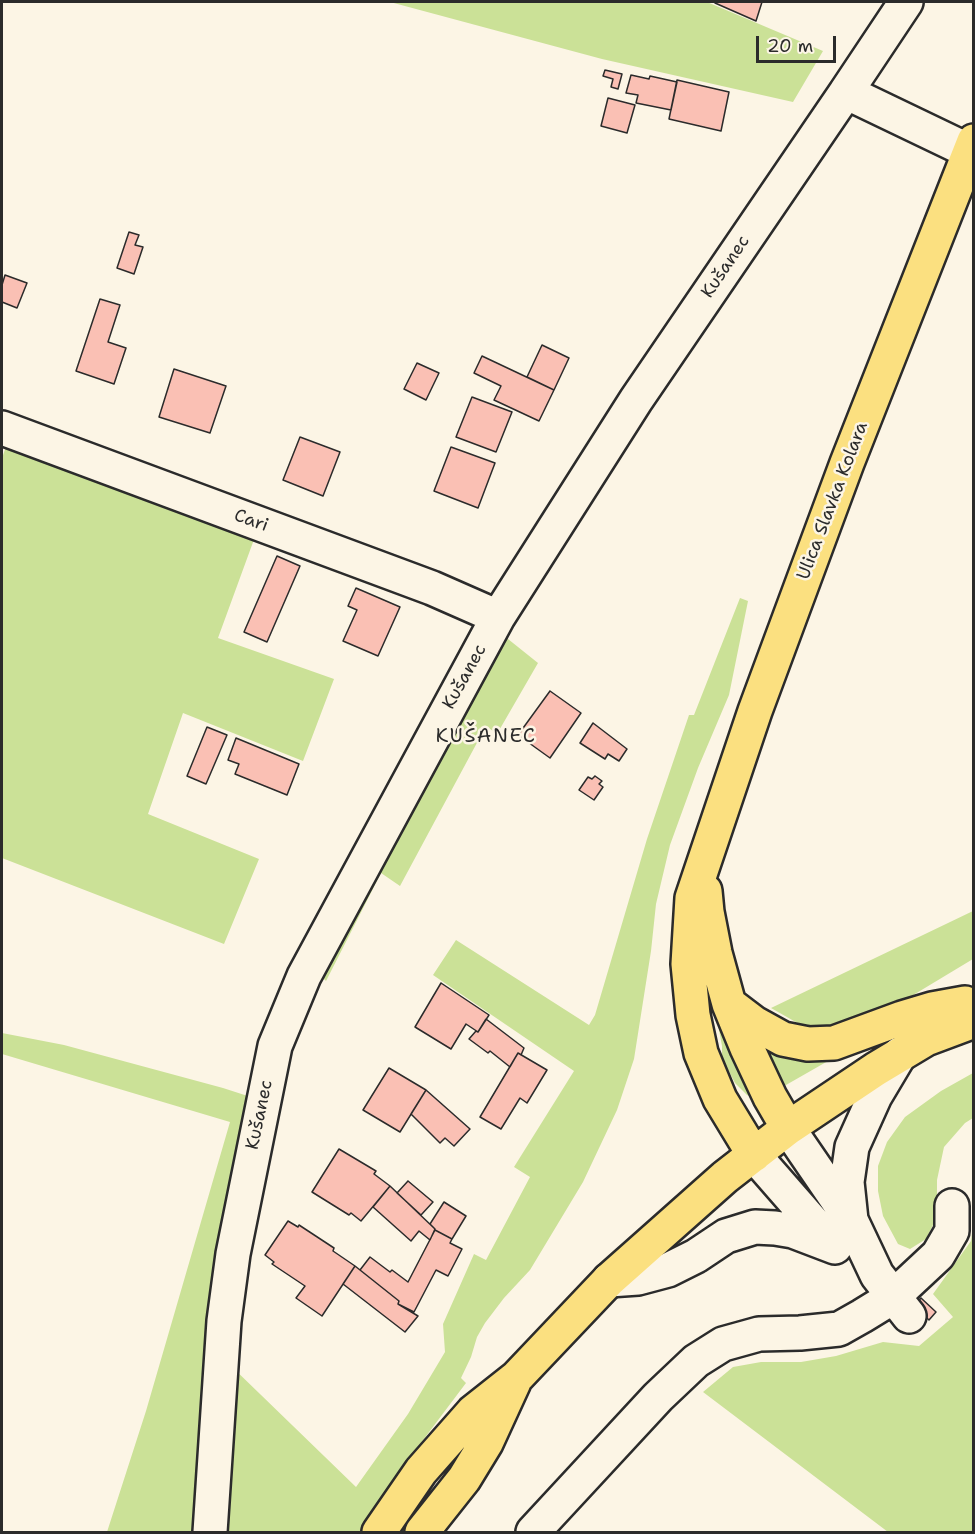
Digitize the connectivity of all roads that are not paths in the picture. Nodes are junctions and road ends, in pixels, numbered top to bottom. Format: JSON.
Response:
{"nodes":[{"id":1,"x":906,"y":2,"type":"edge"},
{"id":2,"x":846,"y":92,"type":"junction"},
{"id":3,"x":971,"y":146,"type":"edge"},
{"id":4,"x":2,"y":428,"type":"edge"},
{"id":5,"x":498,"y":617,"type":"junction"},
{"id":6,"x":703,"y":866,"type":"junction"},
{"id":7,"x":729,"y":1004,"type":"junction"},
{"id":8,"x":970,"y":1007,"type":"edge"},
{"id":9,"x":913,"y":1047,"type":"junction"},
{"id":10,"x":788,"y":1128,"type":"junction"},
{"id":11,"x":754,"y":1155,"type":"junction"},
{"id":12,"x":952,"y":1206,"type":"dead end"},
{"id":13,"x":843,"y":1234,"type":"junction"},
{"id":14,"x":609,"y":1280,"type":"junction"},
{"id":15,"x":893,"y":1296,"type":"junction"},
{"id":16,"x":516,"y":1378,"type":"junction"},
{"id":17,"x":210,"y":1533,"type":"edge"},
{"id":18,"x":379,"y":1533,"type":"edge"},
{"id":19,"x":422,"y":1533,"type":"edge"},
{"id":20,"x":532,"y":1533,"type":"edge"}],
"edges":[{"from":1,"to":2,"type":"street","name":"Kušanec"},
{"from":2,"to":3,"type":"street"},
{"from":2,"to":5,"type":"street","name":"Kušanec"},
{"from":3,"to":6,"type":"main road","name":"Ulica Slavka Kolara"},
{"from":4,"to":5,"type":"street","name":"Cari"},
{"from":5,"to":17,"type":"street","name":"Kušanec"},
{"from":6,"to":7,"type":"main road","name":"Ulica Slavka Kolara"},
{"from":6,"to":11,"type":"main road","name":"Ulica Slavka Kolara"},
{"from":7,"to":8,"type":"main road"},
{"from":7,"to":10,"type":"main road","name":"Ulica Slavka Kolara"},
{"from":8,"to":9,"type":"main road"},
{"from":9,"to":10,"type":"main road"},
{"from":9,"to":13,"type":"street"},
{"from":10,"to":11,"type":"main road"},
{"from":10,"to":13,"type":"street"},
{"from":11,"to":13,"type":"street"},
{"from":11,"to":14,"type":"main road"},
{"from":12,"to":15,"type":"street"},
{"from":13,"to":14,"type":"street"},
{"from":13,"to":15,"type":"street"},
{"from":14,"to":16,"type":"main road"},
{"from":15,"to":20,"type":"street"},
{"from":16,"to":18,"type":"main road"},
{"from":16,"to":19,"type":"main road"}]}
